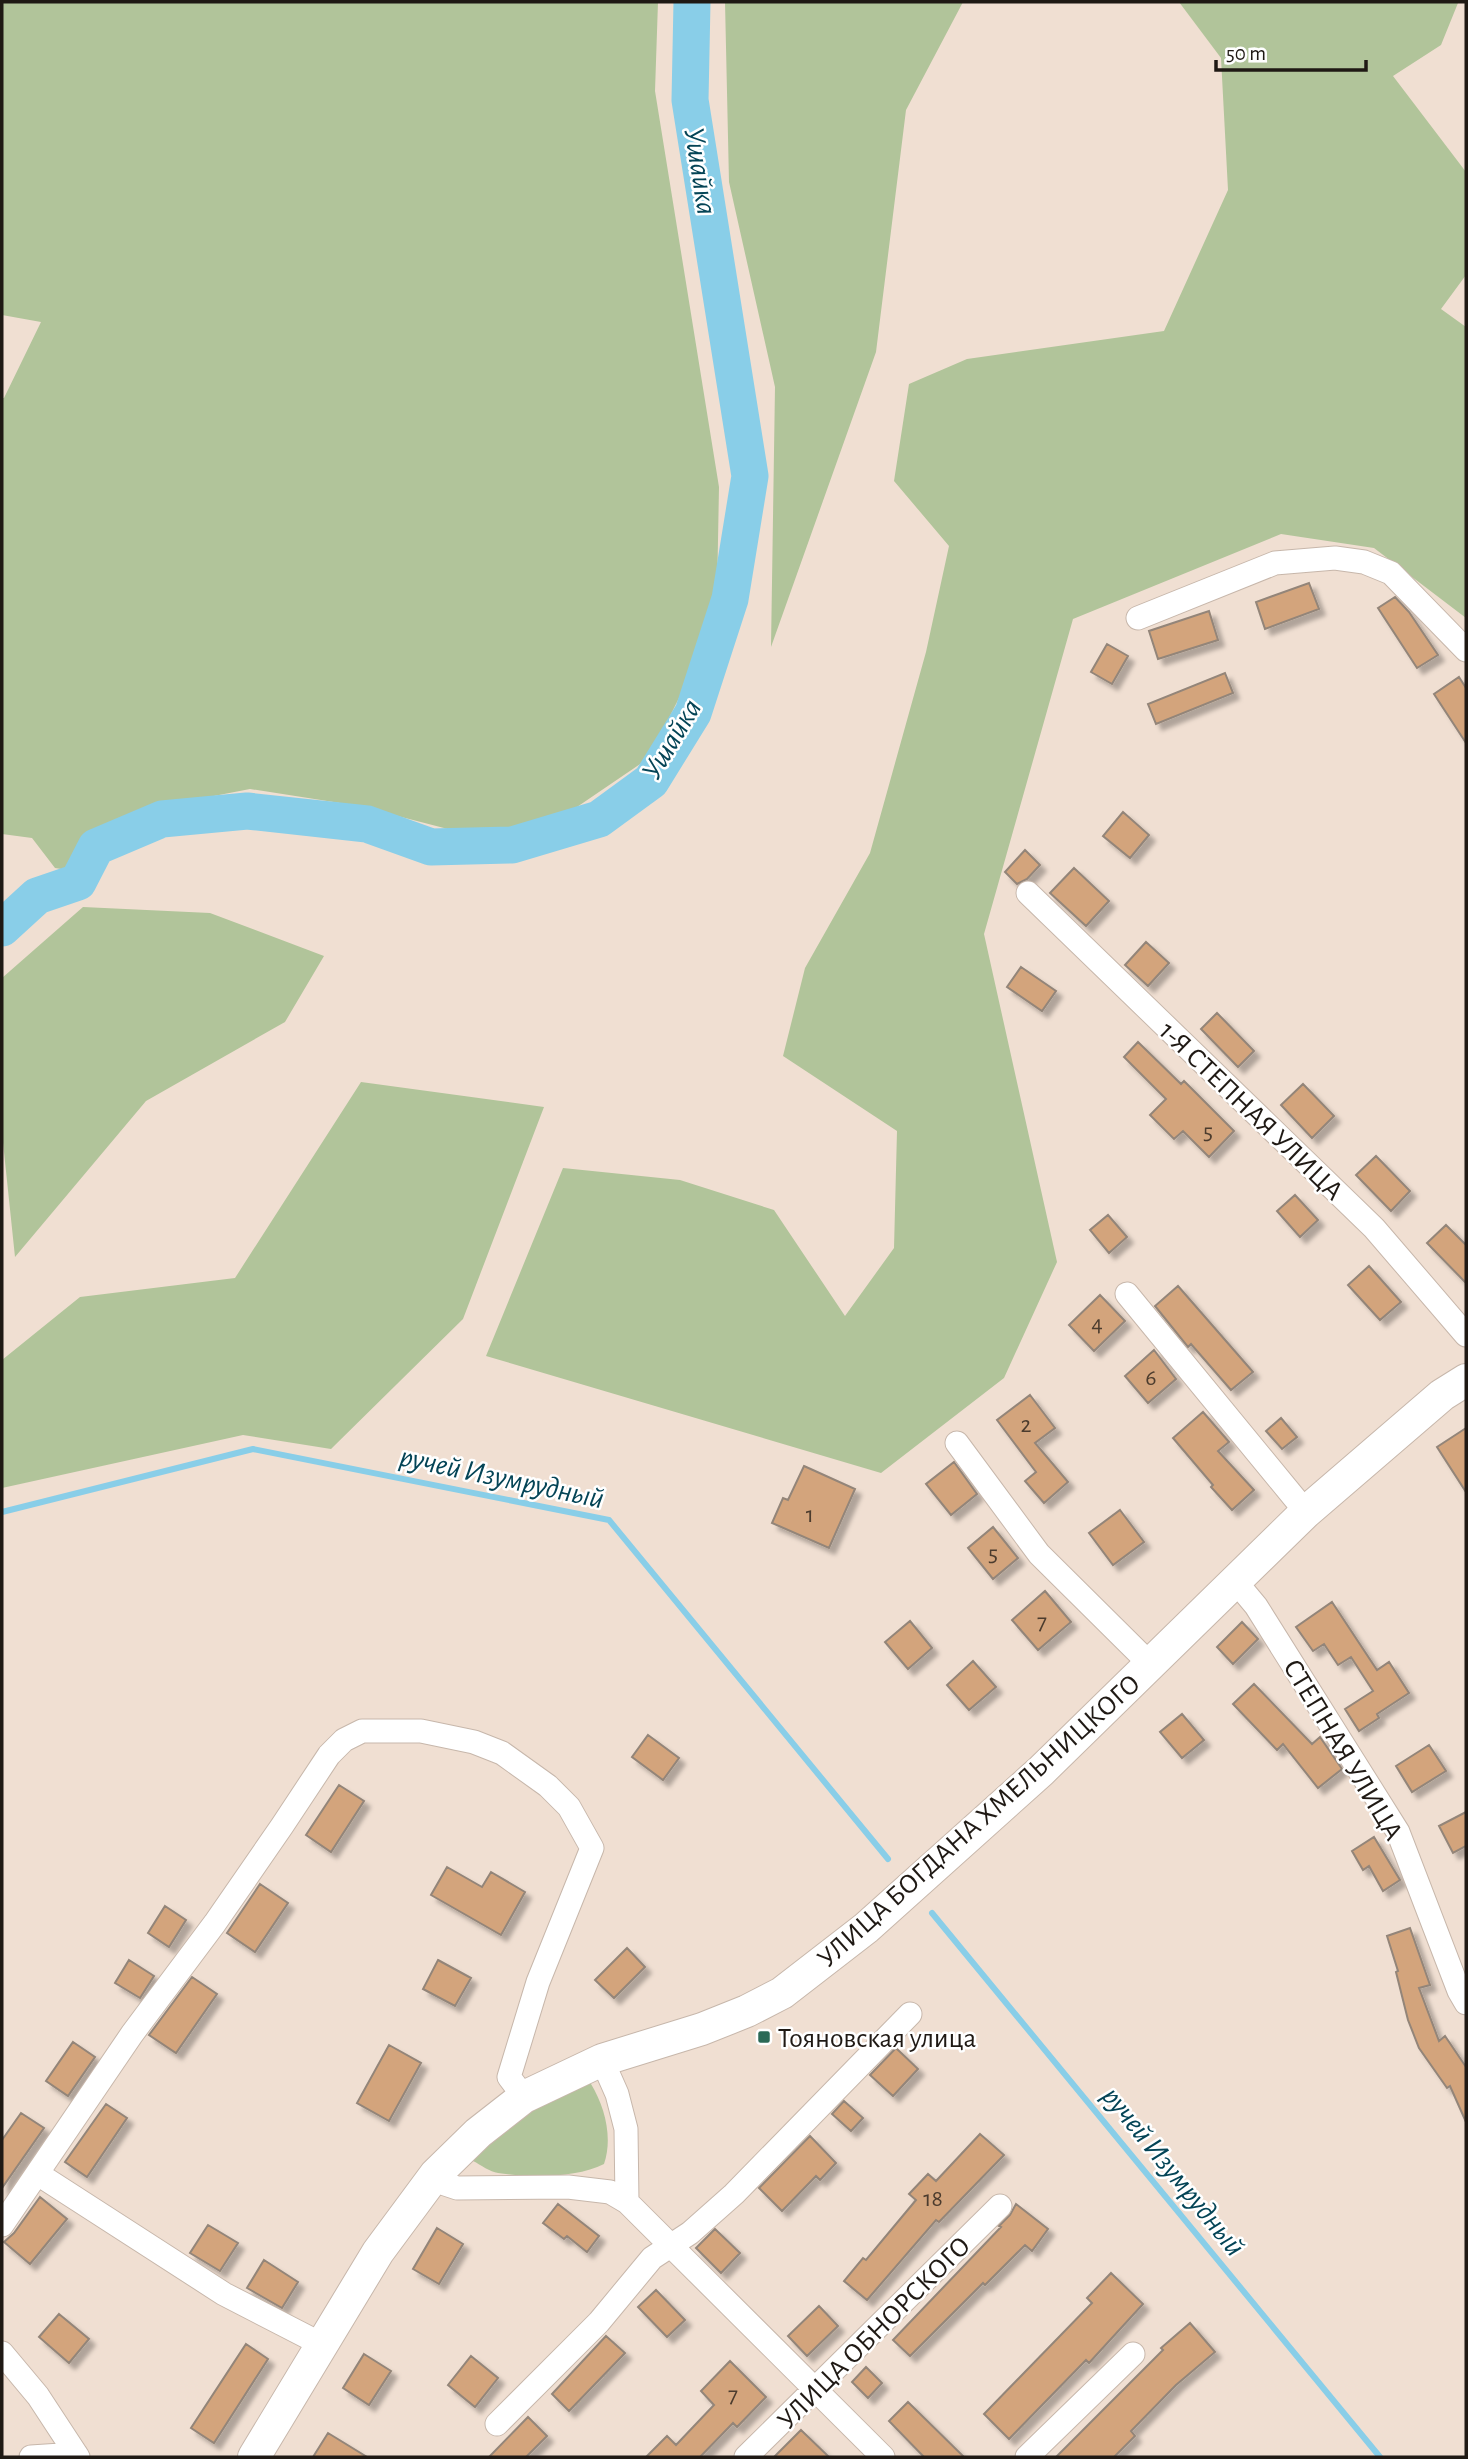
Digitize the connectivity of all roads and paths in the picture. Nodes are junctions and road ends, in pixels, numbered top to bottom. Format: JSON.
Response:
{"nodes":[{"id":1,"x":1138,"y":618,"type":"dead end"},
{"id":2,"x":1466,"y":650,"type":"edge"},
{"id":3,"x":1028,"y":893,"type":"dead end"},
{"id":4,"x":1126,"y":1294,"type":"dead end"},
{"id":5,"x":1466,"y":1335,"type":"edge"},
{"id":6,"x":1466,"y":1380,"type":"edge"},
{"id":7,"x":957,"y":1443,"type":"dead end"},
{"id":8,"x":1306,"y":1512,"type":"junction"},
{"id":9,"x":1236,"y":1581,"type":"junction"},
{"id":10,"x":1150,"y":1664,"type":"junction"},
{"id":11,"x":1466,"y":2003,"type":"edge"},
{"id":12,"x":910,"y":2014,"type":"dead end"},
{"id":13,"x":602,"y":2060,"type":"junction"},
{"id":14,"x":524,"y":2097,"type":"junction"},
{"id":15,"x":38,"y":2174,"type":"junction"},
{"id":16,"x":435,"y":2175,"type":"junction"},
{"id":17,"x":627,"y":2202,"type":"junction"},
{"id":18,"x":1000,"y":2206,"type":"dead end"},
{"id":19,"x":2,"y":2225,"type":"edge"},
{"id":20,"x":670,"y":2244,"type":"junction"},
{"id":21,"x":321,"y":2344,"type":"junction"},
{"id":22,"x":2,"y":2353,"type":"edge"},
{"id":23,"x":1133,"y":2354,"type":"dead end"},
{"id":24,"x":814,"y":2389,"type":"junction"},
{"id":25,"x":498,"y":2424,"type":"dead end"},
{"id":26,"x":77,"y":2455,"type":"edge"},
{"id":27,"x":32,"y":2457,"type":"edge"},
{"id":28,"x":254,"y":2457,"type":"edge"},
{"id":29,"x":746,"y":2457,"type":"edge"},
{"id":30,"x":883,"y":2457,"type":"edge"},
{"id":31,"x":1027,"y":2457,"type":"edge"}],
"edges":[{"from":1,"to":2,"type":"street"},
{"from":3,"to":5,"type":"street","name":"1-Я СТЕПНАЯ УЛИЦА"},
{"from":4,"to":8,"type":"street"},
{"from":6,"to":8,"type":"street","name":"УЛИЦА БОГДАНА ХМЕЛЬНИЦКОГО"},
{"from":7,"to":10,"type":"street"},
{"from":8,"to":9,"type":"street","name":"УЛИЦА БОГДАНА ХМЕЛЬНИЦКОГО"},
{"from":9,"to":10,"type":"street","name":"УЛИЦА БОГДАНА ХМЕЛЬНИЦКОГО"},
{"from":9,"to":11,"type":"street","name":"СТЕПНАЯ УЛИЦА"},
{"from":10,"to":13,"type":"street","name":"УЛИЦА БОГДАНА ХМЕЛЬНИЦКОГО"},
{"from":12,"to":20,"type":"street"},
{"from":13,"to":14,"type":"street","name":"УЛИЦА БОГДАНА ХМЕЛЬНИЦКОГО"},
{"from":13,"to":17,"type":"street"},
{"from":14,"to":15,"type":"street"},
{"from":14,"to":16,"type":"street","name":"УЛИЦА БОГДАНА ХМЕЛЬНИЦКОГО"},
{"from":15,"to":19,"type":"street"},
{"from":15,"to":21,"type":"street"},
{"from":16,"to":17,"type":"street"},
{"from":16,"to":21,"type":"street","name":"УЛИЦА БОГДАНА ХМЕЛЬНИЦКОГО"},
{"from":17,"to":20,"type":"street"},
{"from":18,"to":24,"type":"street","name":"УЛИЦА ОБНОРСКОГО"},
{"from":20,"to":24,"type":"street"},
{"from":20,"to":25,"type":"street"},
{"from":21,"to":28,"type":"street","name":"УЛИЦА БОГДАНА ХМЕЛЬНИЦКОГО"},
{"from":22,"to":26,"type":"street"},
{"from":23,"to":31,"type":"street"},
{"from":24,"to":29,"type":"street","name":"УЛИЦА ОБНОРСКОГО"},
{"from":24,"to":30,"type":"street"},
{"from":26,"to":27,"type":"street"}]}
